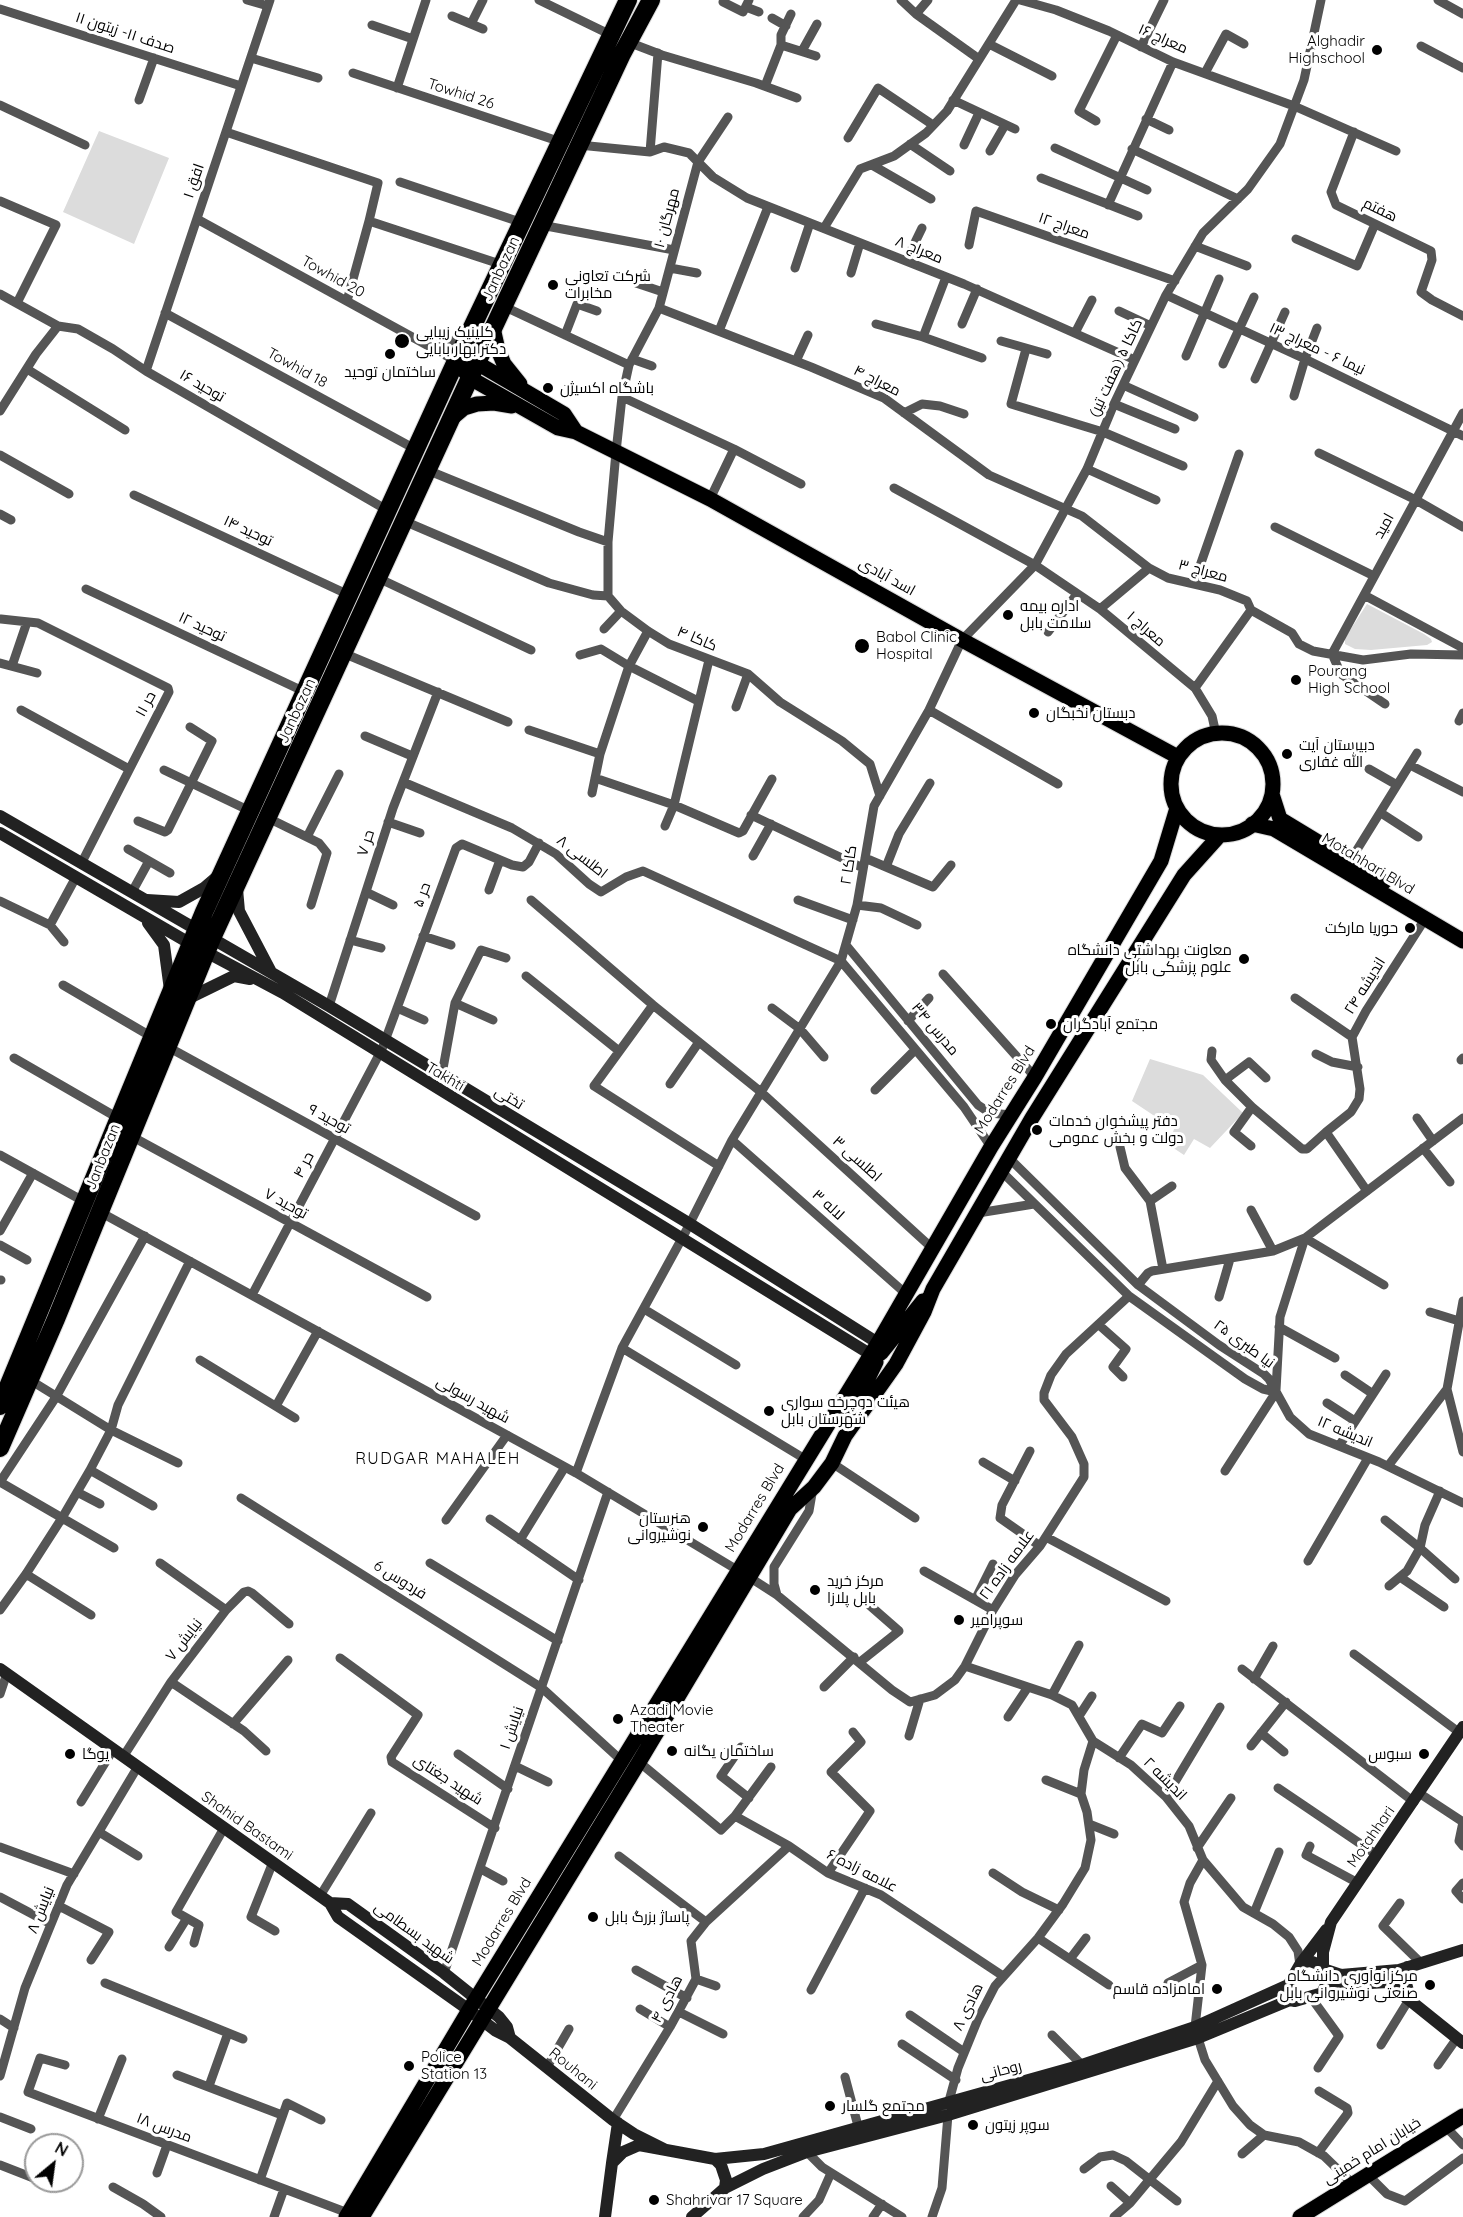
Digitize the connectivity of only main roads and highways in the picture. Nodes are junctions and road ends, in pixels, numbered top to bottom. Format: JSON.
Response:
{"nodes":[{"id":1,"x":628,"y":0,"type":"edge"},
{"id":2,"x":651,"y":0,"type":"edge"},
{"id":3,"x":570,"y":144,"type":"junction"},
{"id":4,"x":493,"y":328,"type":"junction"},
{"id":5,"x":456,"y":361,"type":"junction"},
{"id":6,"x":473,"y":370,"type":"junction"},
{"id":7,"x":527,"y":401,"type":"junction"},
{"id":8,"x":451,"y":419,"type":"junction"},
{"id":9,"x":1178,"y":757,"type":"junction"},
{"id":10,"x":1272,"y":794,"type":"junction"},
{"id":11,"x":1176,"y":808,"type":"junction"},
{"id":12,"x":0,"y":816,"type":"edge"},
{"id":13,"x":1252,"y":824,"type":"junction"},
{"id":14,"x":0,"y":833,"type":"edge"},
{"id":15,"x":1220,"y":835,"type":"junction"},
{"id":16,"x":223,"y":871,"type":"junction"},
{"id":17,"x":237,"y":884,"type":"junction"},
{"id":18,"x":145,"y":900,"type":"junction"},
{"id":19,"x":133,"y":911,"type":"junction"},
{"id":20,"x":1463,"y":931,"type":"edge"},
{"id":21,"x":202,"y":941,"type":"junction"},
{"id":22,"x":1463,"y":941,"type":"edge"},
{"id":23,"x":271,"y":973,"type":"junction"},
{"id":24,"x":260,"y":980,"type":"junction"},
{"id":25,"x":179,"y":995,"type":"junction"},
{"id":26,"x":160,"y":1042,"type":"junction"},
{"id":27,"x":382,"y":1048,"type":"junction"},
{"id":28,"x":92,"y":1207,"type":"junction"},
{"id":29,"x":686,"y":1231,"type":"junction"},
{"id":30,"x":933,"y":1289,"type":"junction"},
{"id":31,"x":876,"y":1350,"type":"junction"},
{"id":32,"x":5,"y":1376,"type":"edge"},
{"id":33,"x":0,"y":1406,"type":"edge"},
{"id":34,"x":845,"y":1436,"type":"junction"},
{"id":35,"x":0,"y":1448,"type":"edge"},
{"id":36,"x":744,"y":1574,"type":"junction"},
{"id":37,"x":2,"y":1670,"type":"edge"},
{"id":38,"x":1461,"y":1730,"type":"edge"},
{"id":39,"x":325,"y":1899,"type":"junction"},
{"id":40,"x":1331,"y":1922,"type":"junction"},
{"id":41,"x":1463,"y":1950,"type":"edge"},
{"id":42,"x":1300,"y":1964,"type":"junction"},
{"id":43,"x":1324,"y":1968,"type":"junction"},
{"id":44,"x":1403,"y":1969,"type":"junction"},
{"id":45,"x":1286,"y":1986,"type":"junction"},
{"id":46,"x":1323,"y":1991,"type":"junction"},
{"id":47,"x":1410,"y":1998,"type":"junction"},
{"id":48,"x":1290,"y":2000,"type":"junction"},
{"id":49,"x":479,"y":2009,"type":"junction"},
{"id":50,"x":1196,"y":2033,"type":"junction"},
{"id":51,"x":1460,"y":2041,"type":"edge"},
{"id":52,"x":1463,"y":2116,"type":"edge"},
{"id":53,"x":615,"y":2122,"type":"junction"},
{"id":54,"x":897,"y":2122,"type":"junction"},
{"id":55,"x":664,"y":2149,"type":"junction"},
{"id":56,"x":715,"y":2159,"type":"junction"},
{"id":57,"x":612,"y":2163,"type":"junction"},
{"id":58,"x":725,"y":2188,"type":"junction"},
{"id":59,"x":352,"y":2216,"type":"edge"},
{"id":60,"x":605,"y":2217,"type":"edge"},
{"id":61,"x":692,"y":2217,"type":"edge"},
{"id":62,"x":1300,"y":2217,"type":"edge"}],
"edges":[{"from":1,"to":3,"type":"highway","name":"Janbazan"},
{"from":2,"to":3,"type":"highway","name":"Janbazan"},
{"from":3,"to":4,"type":"highway","name":"Janbazan"},
{"from":3,"to":5,"type":"highway","name":"Janbazan"},
{"from":4,"to":6,"type":"highway","name":"Janbazan"},
{"from":4,"to":7,"type":"main road"},
{"from":5,"to":6,"type":"main road"},
{"from":5,"to":16,"type":"highway","name":"Janbazan"},
{"from":6,"to":7,"type":"main road","name":"اسد آبادی"},
{"from":6,"to":8,"type":"highway","name":"Janbazan"},
{"from":7,"to":8,"type":"main road"},
{"from":7,"to":9,"type":"main road","name":"اسد آبادی"},
{"from":8,"to":17,"type":"highway","name":"Janbazan"},
{"from":9,"to":10,"type":"main road"},
{"from":9,"to":11,"type":"main road"},
{"from":10,"to":13,"type":"main road"},
{"from":10,"to":20,"type":"main road","name":"Motahhari Blvd"},
{"from":11,"to":15,"type":"main road"},
{"from":11,"to":31,"type":"main road","name":"Modarres Blvd"},
{"from":12,"to":18,"type":"main road","name":"تختی"},
{"from":13,"to":15,"type":"main road"},
{"from":13,"to":22,"type":"main road","name":"Motahhari Blvd"},
{"from":14,"to":19,"type":"main road","name":"Takhti"},
{"from":15,"to":30,"type":"main road","name":"Modarres Blvd"},
{"from":16,"to":18,"type":"main road"},
{"from":16,"to":21,"type":"highway","name":"Janbazan"},
{"from":17,"to":21,"type":"highway","name":"Janbazan"},
{"from":17,"to":23,"type":"main road"},
{"from":18,"to":21,"type":"main road","name":"تختی"},
{"from":19,"to":21,"type":"main road","name":"Takhti"},
{"from":19,"to":25,"type":"main road"},
{"from":21,"to":23,"type":"main road","name":"تختی"},
{"from":21,"to":24,"type":"main road","name":"Takhti"},
{"from":21,"to":25,"type":"highway","name":"Janbazan"},
{"from":23,"to":27,"type":"main road","name":"تختی"},
{"from":24,"to":25,"type":"main road"},
{"from":24,"to":27,"type":"main road","name":"Takhti"},
{"from":25,"to":26,"type":"highway","name":"Janbazan"},
{"from":26,"to":28,"type":"highway","name":"Janbazan"},
{"from":26,"to":28,"type":"highway","name":"Janbazan"},
{"from":27,"to":29,"type":"main road","name":"Takhti"},
{"from":27,"to":29,"type":"main road","name":"تختی"},
{"from":28,"to":32,"type":"highway","name":"Janbazan"},
{"from":28,"to":35,"type":"highway","name":"Janbazan"},
{"from":29,"to":31,"type":"main road","name":"Takhti"},
{"from":30,"to":31,"type":"main road"},
{"from":30,"to":34,"type":"main road","name":"Modarres Blvd"},
{"from":31,"to":34,"type":"main road"},
{"from":31,"to":36,"type":"main road","name":"Modarres Blvd"},
{"from":32,"to":33,"type":"highway","name":"Janbazan"},
{"from":34,"to":36,"type":"main road","name":"Modarres Blvd"},
{"from":36,"to":49,"type":"main road","name":"Modarres Blvd"},
{"from":36,"to":49,"type":"main road","name":"Modarres Blvd"},
{"from":37,"to":39,"type":"main road","name":"Shahid Bastami"},
{"from":38,"to":40,"type":"main road","name":"Motahhari"},
{"from":39,"to":49,"type":"main road","name":"Shahid Bastami"},
{"from":39,"to":49,"type":"main road","name":"شهید بسطامی"},
{"from":40,"to":42,"type":"main road","name":"Motahhari"},
{"from":40,"to":43,"type":"main road"},
{"from":41,"to":44,"type":"main road"},
{"from":42,"to":43,"type":"main road"},
{"from":42,"to":45,"type":"main road"},
{"from":43,"to":44,"type":"main road"},
{"from":43,"to":46,"type":"main road"},
{"from":44,"to":47,"type":"main road"},
{"from":45,"to":48,"type":"main road"},
{"from":45,"to":50,"type":"main road","name":"روحانی"},
{"from":46,"to":47,"type":"main road"},
{"from":46,"to":48,"type":"main road"},
{"from":47,"to":51,"type":"main road"},
{"from":48,"to":50,"type":"main road","name":"روحانی"},
{"from":49,"to":53,"type":"main road","name":"Rouhani"},
{"from":49,"to":59,"type":"main road","name":"Modarres Blvd"},
{"from":50,"to":54,"type":"main road","name":"روحانی"},
{"from":50,"to":54,"type":"main road","name":"روحانی"},
{"from":52,"to":62,"type":"main road","name":"خیابان امام خمینی"},
{"from":53,"to":55,"type":"main road","name":"Rouhani"},
{"from":53,"to":57,"type":"main road"},
{"from":54,"to":56,"type":"main road","name":"روحانی"},
{"from":54,"to":58,"type":"main road","name":"روحانی"},
{"from":55,"to":56,"type":"main road","name":"روحانی"},
{"from":55,"to":57,"type":"main road"},
{"from":56,"to":58,"type":"main road"},
{"from":57,"to":60,"type":"main road"},
{"from":58,"to":61,"type":"main road","name":"روحانی"}]}
